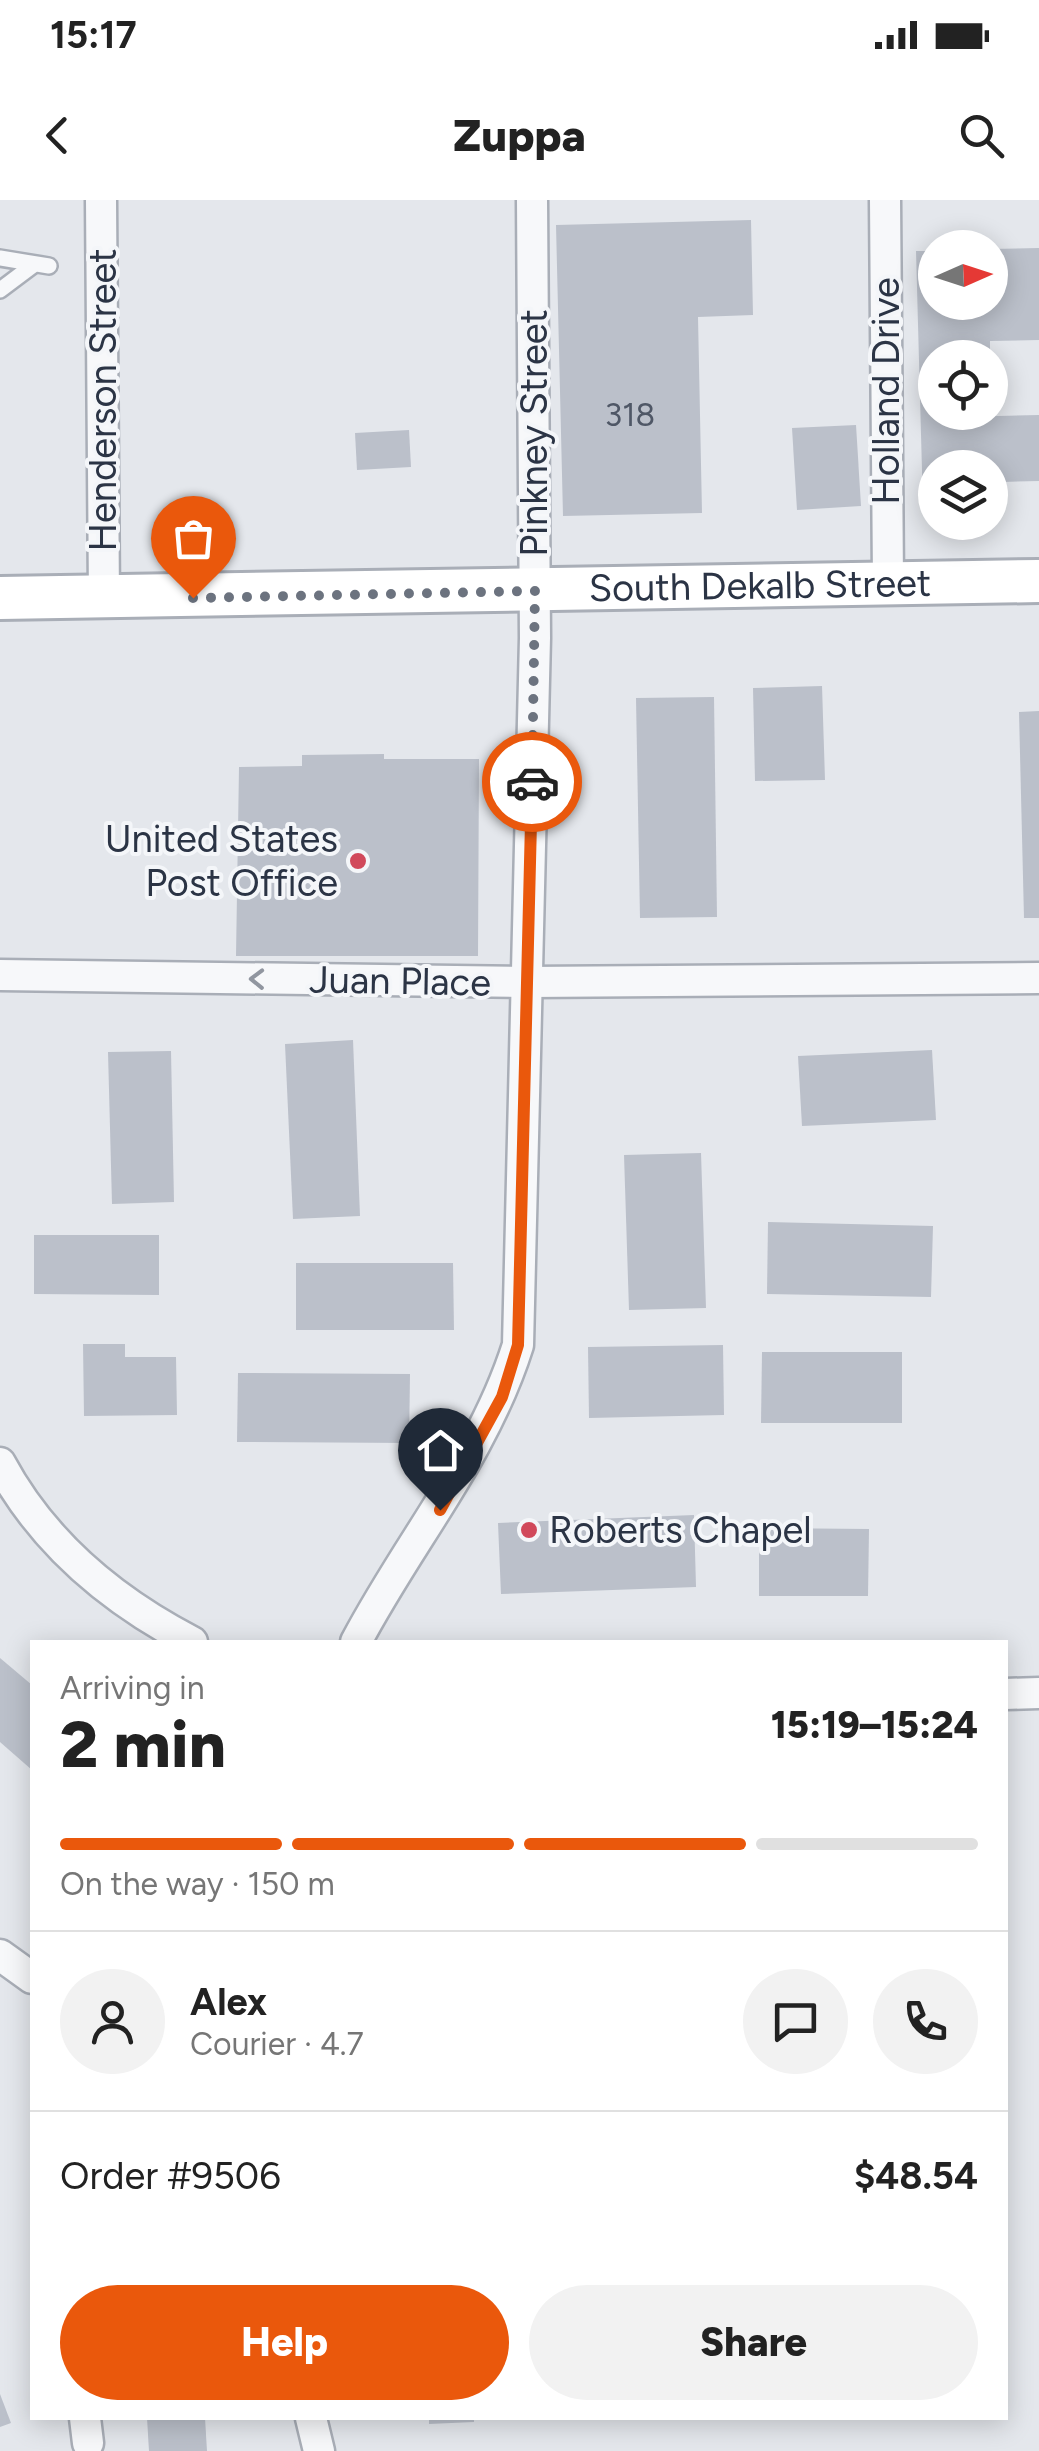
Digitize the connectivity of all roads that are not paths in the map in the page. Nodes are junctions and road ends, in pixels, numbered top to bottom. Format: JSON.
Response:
{"nodes":[{"id":1,"x":101,"y":200,"type":"edge"},
{"id":2,"x":532,"y":200,"type":"edge"},
{"id":3,"x":885,"y":200,"type":"edge"},
{"id":4,"x":0,"y":258,"type":"edge"},
{"id":5,"x":0,"y":290,"type":"edge"},
{"id":6,"x":1039,"y":581,"type":"edge"},
{"id":7,"x":888,"y":582,"type":"junction"},
{"id":8,"x":535,"y":591,"type":"junction"},
{"id":9,"x":0,"y":598,"type":"edge"},
{"id":10,"x":104,"y":600,"type":"junction"},
{"id":11,"x":0,"y":975,"type":"edge"},
{"id":12,"x":1039,"y":978,"type":"edge"},
{"id":13,"x":529,"y":982,"type":"junction"},
{"id":14,"x":0,"y":1463,"type":"edge"},
{"id":15,"x":188,"y":1640,"type":"edge"},
{"id":16,"x":357,"y":1640,"type":"edge"},
{"id":17,"x":1039,"y":1693,"type":"edge"},
{"id":18,"x":1008,"y":1694,"type":"edge"},
{"id":19,"x":0,"y":1955,"type":"edge"},
{"id":20,"x":30,"y":1977,"type":"edge"},
{"id":21,"x":311,"y":2420,"type":"edge"},
{"id":22,"x":318,"y":2451,"type":"edge"}],
"edges":[{"from":1,"to":10,"type":"street","name":"Henderson Street"},
{"from":2,"to":8,"type":"street","name":"Pinkney Street"},
{"from":3,"to":7,"type":"street","name":"Holland Drive"},
{"from":4,"to":5,"type":"lane"},
{"from":6,"to":7,"type":"main road","name":"South Dekalb Street"},
{"from":7,"to":8,"type":"main road","name":"South Dekalb Street"},
{"from":8,"to":10,"type":"main road","name":"South Dekalb Street"},
{"from":8,"to":13,"type":"street","name":"Pinkney Street"},
{"from":9,"to":10,"type":"main road","name":"South Dekalb Street"},
{"from":13,"to":11,"type":"street","name":"Juan Place","one_way":true},
{"from":12,"to":13,"type":"street","name":"Juan Place"},
{"from":13,"to":16,"type":"street","name":"Pinkney Street"},
{"from":14,"to":15,"type":"street"},
{"from":17,"to":18,"type":"street"},
{"from":19,"to":20,"type":"street"},
{"from":21,"to":22,"type":"street"}]}
